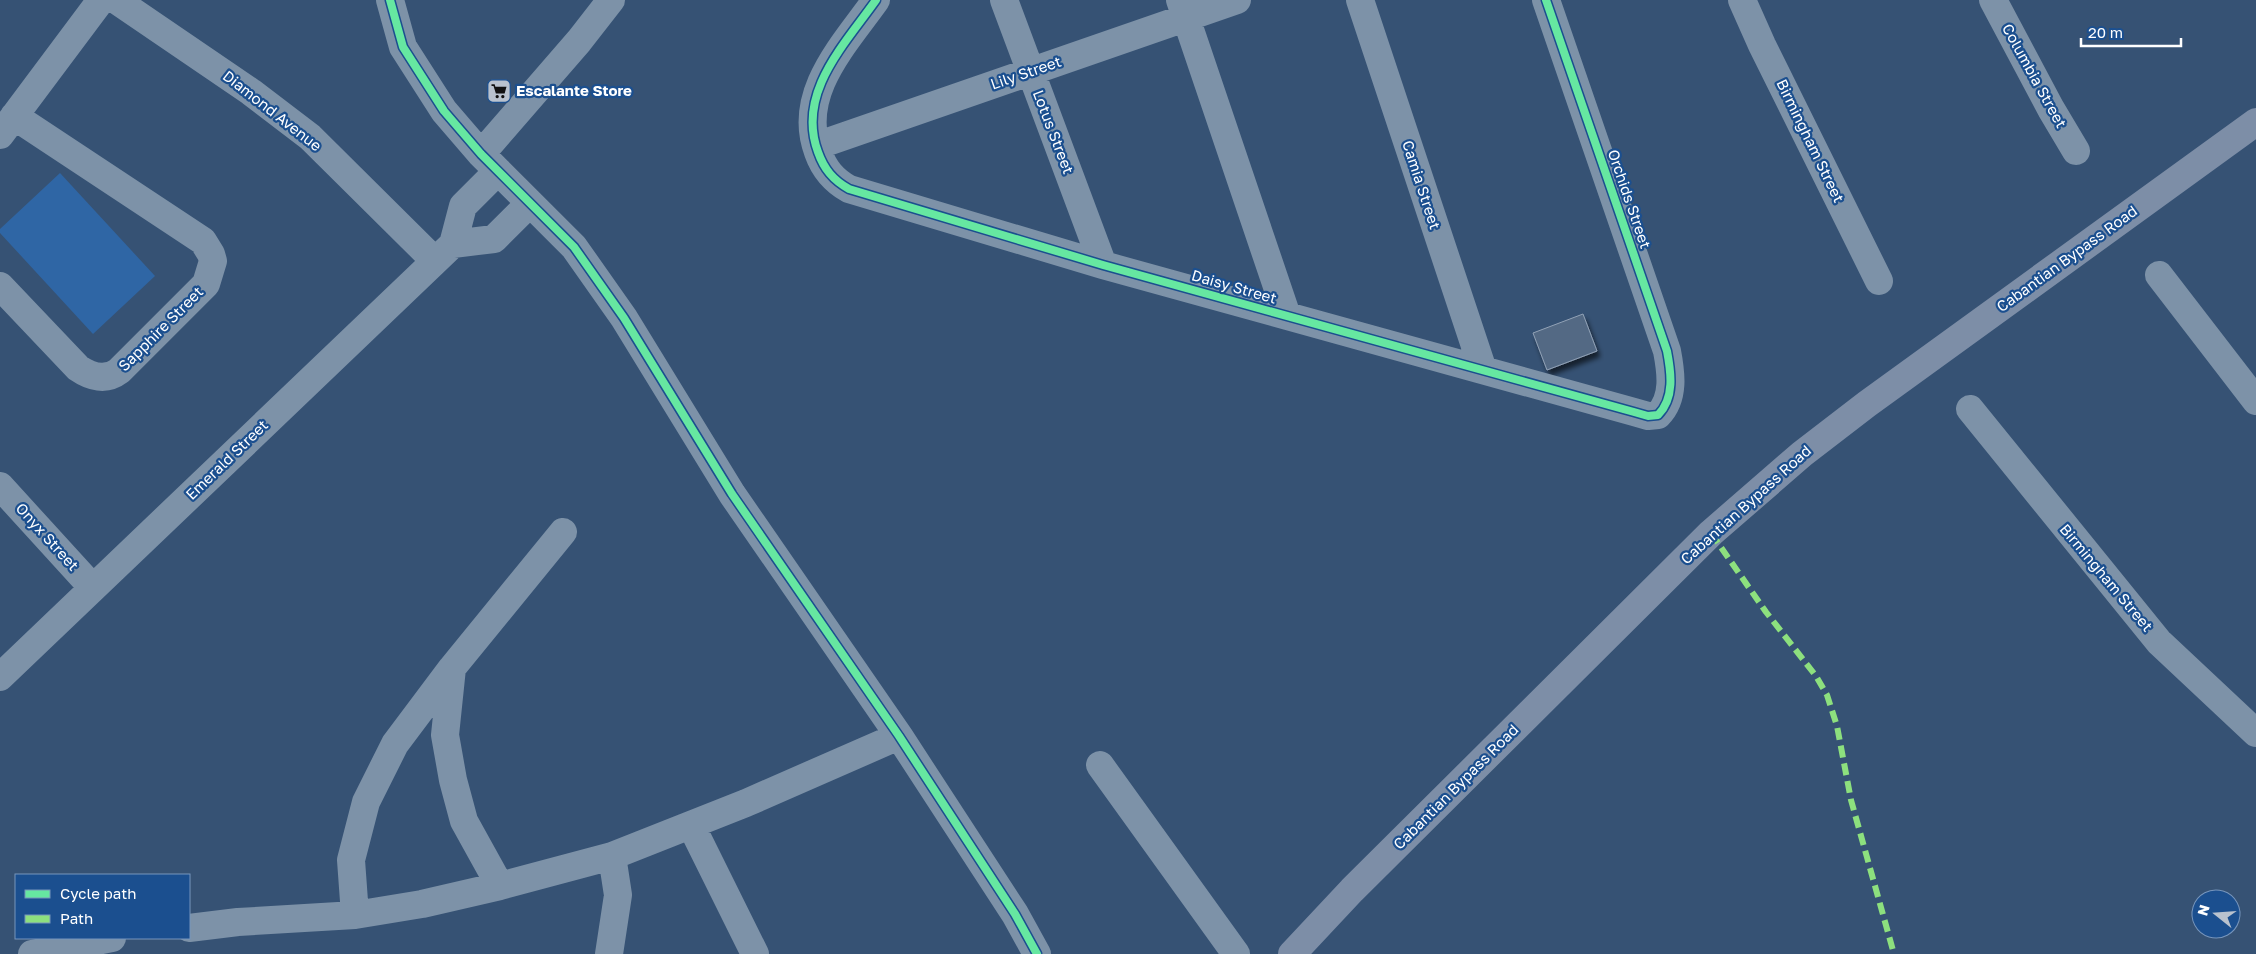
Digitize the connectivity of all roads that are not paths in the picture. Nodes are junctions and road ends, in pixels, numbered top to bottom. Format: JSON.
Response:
{"nodes":[{"id":1,"x":101,"y":0,"type":"edge"},
{"id":2,"x":116,"y":0,"type":"edge"},
{"id":3,"x":390,"y":0,"type":"edge"},
{"id":4,"x":610,"y":0,"type":"edge"},
{"id":5,"x":876,"y":0,"type":"edge"},
{"id":6,"x":1004,"y":0,"type":"edge"},
{"id":7,"x":1237,"y":0,"type":"edge"},
{"id":8,"x":1360,"y":0,"type":"edge"},
{"id":9,"x":1546,"y":0,"type":"edge"},
{"id":10,"x":1742,"y":0,"type":"edge"},
{"id":11,"x":1993,"y":0,"type":"edge"},
{"id":12,"x":1183,"y":9,"type":"edge"},
{"id":13,"x":1030,"y":71,"type":"junction"},
{"id":14,"x":2256,"y":122,"type":"edge"},
{"id":15,"x":7,"y":125,"type":"edge"},
{"id":16,"x":816,"y":146,"type":"junction"},
{"id":17,"x":2076,"y":151,"type":"dead end"},
{"id":18,"x":490,"y":162,"type":"junction"},
{"id":19,"x":530,"y":203,"type":"junction"},
{"id":20,"x":444,"y":252,"type":"junction"},
{"id":21,"x":1103,"y":265,"type":"junction"},
{"id":22,"x":2159,"y":275,"type":"dead end"},
{"id":23,"x":1879,"y":281,"type":"dead end"},
{"id":24,"x":0,"y":286,"type":"edge"},
{"id":25,"x":1287,"y":316,"type":"junction"},
{"id":26,"x":1483,"y":370,"type":"junction"},
{"id":27,"x":2256,"y":402,"type":"edge"},
{"id":28,"x":1665,"y":408,"type":"joint"},
{"id":29,"x":1970,"y":410,"type":"dead end"},
{"id":30,"x":0,"y":486,"type":"edge"},
{"id":31,"x":563,"y":532,"type":"dead end"},
{"id":32,"x":93,"y":588,"type":"junction"},
{"id":33,"x":452,"y":668,"type":"junction"},
{"id":34,"x":0,"y":677,"type":"edge"},
{"id":35,"x":2256,"y":733,"type":"edge"},
{"id":36,"x":900,"y":736,"type":"junction"},
{"id":37,"x":1100,"y":765,"type":"dead end"},
{"id":38,"x":691,"y":825,"type":"junction"},
{"id":39,"x":612,"y":856,"type":"junction"},
{"id":40,"x":500,"y":886,"type":"junction"},
{"id":41,"x":355,"y":914,"type":"junction"},
{"id":42,"x":190,"y":928,"type":"edge"},
{"id":43,"x":107,"y":939,"type":"edge"},
{"id":44,"x":32,"y":954,"type":"edge"},
{"id":45,"x":609,"y":954,"type":"edge"},
{"id":46,"x":755,"y":954,"type":"edge"},
{"id":47,"x":1037,"y":954,"type":"edge"},
{"id":48,"x":1236,"y":954,"type":"edge"},
{"id":49,"x":1292,"y":954,"type":"edge"}],
"edges":[{"from":1,"to":15,"type":"street","name":"Sapphire Street"},
{"from":2,"to":20,"type":"street","name":"Diamond Avenue"},
{"from":3,"to":18,"type":"street"},
{"from":4,"to":18,"type":"street"},
{"from":5,"to":16,"type":"street","name":"Daisy Street"},
{"from":6,"to":13,"type":"street","name":"Lotus Street"},
{"from":7,"to":12,"type":"street","name":"Lily Street"},
{"from":8,"to":26,"type":"street","name":"Camia Street"},
{"from":9,"to":28,"type":"street","name":"Orchids Street"},
{"from":10,"to":23,"type":"street","name":"Birmingham Street"},
{"from":11,"to":17,"type":"street","name":"Columbia Street"},
{"from":12,"to":13,"type":"street","name":"Lily Street"},
{"from":12,"to":25,"type":"street"},
{"from":13,"to":16,"type":"street","name":"Lily Street"},
{"from":13,"to":21,"type":"street","name":"Lotus Street"},
{"from":14,"to":49,"type":"main road","name":"Cabantian Bypass Road"},
{"from":15,"to":24,"type":"street","name":"Sapphire Street"},
{"from":16,"to":21,"type":"street","name":"Daisy Street"},
{"from":18,"to":19,"type":"street"},
{"from":18,"to":20,"type":"street"},
{"from":19,"to":20,"type":"street"},
{"from":19,"to":36,"type":"street"},
{"from":20,"to":32,"type":"street","name":"Emerald Street"},
{"from":21,"to":25,"type":"street","name":"Daisy Street"},
{"from":22,"to":27,"type":"street"},
{"from":25,"to":26,"type":"street","name":"Daisy Street"},
{"from":26,"to":28,"type":"street","name":"Daisy Street"},
{"from":29,"to":35,"type":"street","name":"Birmingham Street"},
{"from":30,"to":32,"type":"street","name":"Onyx Street"},
{"from":31,"to":33,"type":"street"},
{"from":32,"to":34,"type":"street","name":"Emerald Street"},
{"from":33,"to":40,"type":"street"},
{"from":33,"to":41,"type":"street"},
{"from":36,"to":38,"type":"street"},
{"from":36,"to":47,"type":"street"},
{"from":37,"to":48,"type":"street"},
{"from":38,"to":39,"type":"street"},
{"from":38,"to":46,"type":"street"},
{"from":39,"to":40,"type":"street"},
{"from":39,"to":45,"type":"street"},
{"from":40,"to":41,"type":"street"},
{"from":41,"to":42,"type":"street"},
{"from":43,"to":44,"type":"street"}]}
